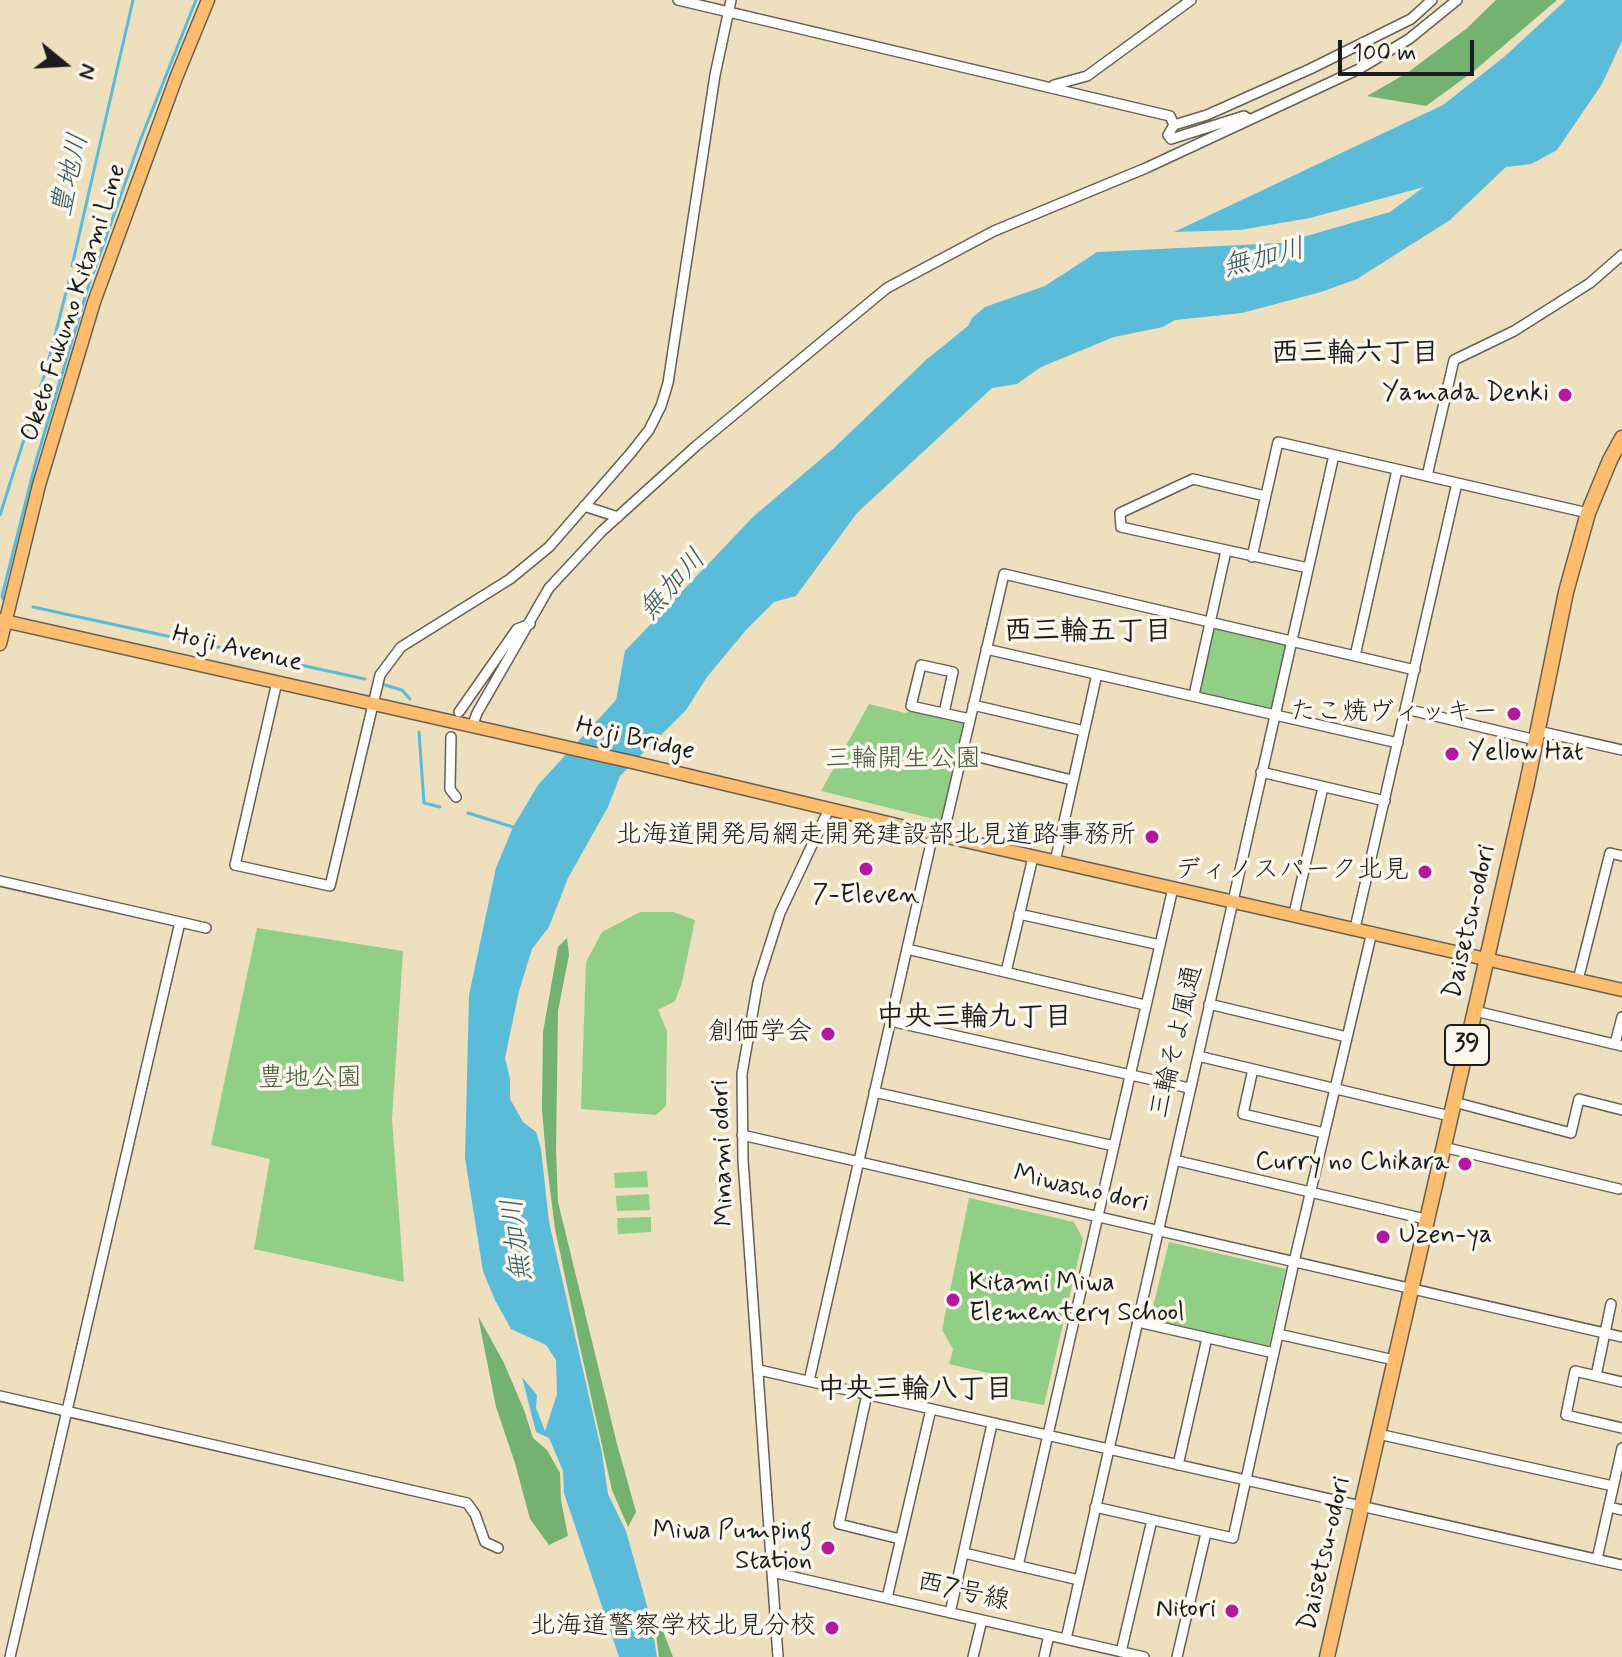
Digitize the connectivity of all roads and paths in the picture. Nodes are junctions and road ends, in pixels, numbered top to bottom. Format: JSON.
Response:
{"nodes":[{"id":1,"x":208,"y":0,"type":"edge"},
{"id":2,"x":678,"y":0,"type":"edge"},
{"id":3,"x":731,"y":0,"type":"edge"},
{"id":4,"x":1191,"y":0,"type":"edge"},
{"id":5,"x":1432,"y":0,"type":"edge"},
{"id":6,"x":1457,"y":0,"type":"edge"},
{"id":7,"x":728,"y":11,"type":"junction"},
{"id":8,"x":1051,"y":86,"type":"junction"},
{"id":9,"x":1249,"y":119,"type":"junction"},
{"id":10,"x":1174,"y":125,"type":"junction"},
{"id":11,"x":1622,"y":255,"type":"edge"},
{"id":12,"x":1622,"y":438,"type":"edge"},
{"id":13,"x":1334,"y":455,"type":"junction"},
{"id":14,"x":1397,"y":470,"type":"junction"},
{"id":15,"x":1427,"y":476,"type":"junction"},
{"id":16,"x":1457,"y":483,"type":"junction"},
{"id":17,"x":1265,"y":496,"type":"junction"},
{"id":18,"x":584,"y":506,"type":"junction"},
{"id":19,"x":1588,"y":513,"type":"junction"},
{"id":20,"x":618,"y":517,"type":"junction"},
{"id":21,"x":1226,"y":551,"type":"junction"},
{"id":22,"x":1252,"y":557,"type":"junction"},
{"id":23,"x":1308,"y":568,"type":"junction"},
{"id":24,"x":2,"y":621,"type":"edge"},
{"id":25,"x":1210,"y":623,"type":"junction"},
{"id":26,"x":530,"y":624,"type":"junction"},
{"id":27,"x":1292,"y":641,"type":"junction"},
{"id":28,"x":0,"y":644,"type":"edge"},
{"id":29,"x":986,"y":649,"type":"junction"},
{"id":30,"x":1355,"y":656,"type":"junction"},
{"id":31,"x":1415,"y":670,"type":"junction"},
{"id":32,"x":1097,"y":674,"type":"junction"},
{"id":33,"x":277,"y":682,"type":"junction"},
{"id":34,"x":1194,"y":695,"type":"junction"},
{"id":35,"x":371,"y":704,"type":"junction"},
{"id":36,"x":973,"y":705,"type":"junction"},
{"id":37,"x":1406,"y":709,"type":"junction"},
{"id":38,"x":459,"y":712,"type":"dead end"},
{"id":39,"x":944,"y":713,"type":"junction"},
{"id":40,"x":1275,"y":714,"type":"junction"},
{"id":41,"x":970,"y":719,"type":"junction"},
{"id":42,"x":477,"y":727,"type":"junction"},
{"id":43,"x":1084,"y":731,"type":"junction"},
{"id":44,"x":1537,"y":735,"type":"junction"},
{"id":45,"x":451,"y":737,"type":"dead end"},
{"id":46,"x":1398,"y":743,"type":"junction"},
{"id":47,"x":1622,"y":750,"type":"edge"},
{"id":48,"x":962,"y":753,"type":"junction"},
{"id":49,"x":1261,"y":772,"type":"junction"},
{"id":50,"x":1072,"y":780,"type":"junction"},
{"id":51,"x":1323,"y":787,"type":"junction"},
{"id":52,"x":456,"y":797,"type":"dead end"},
{"id":53,"x":1385,"y":801,"type":"junction"},
{"id":54,"x":829,"y":809,"type":"junction"},
{"id":55,"x":938,"y":835,"type":"junction"},
{"id":56,"x":1622,"y":856,"type":"edge"},
{"id":57,"x":1033,"y":857,"type":"junction"},
{"id":58,"x":1055,"y":862,"type":"junction"},
{"id":59,"x":0,"y":881,"type":"edge"},
{"id":60,"x":1173,"y":888,"type":"junction"},
{"id":61,"x":1232,"y":900,"type":"junction"},
{"id":62,"x":1019,"y":914,"type":"junction"},
{"id":63,"x":1294,"y":914,"type":"junction"},
{"id":64,"x":180,"y":922,"type":"junction"},
{"id":65,"x":206,"y":928,"type":"dead end"},
{"id":66,"x":1355,"y":928,"type":"junction"},
{"id":67,"x":1372,"y":932,"type":"junction"},
{"id":68,"x":1160,"y":945,"type":"junction"},
{"id":69,"x":907,"y":949,"type":"junction"},
{"id":70,"x":1487,"y":958,"type":"junction"},
{"id":71,"x":1006,"y":972,"type":"junction"},
{"id":72,"x":1578,"y":980,"type":"junction"},
{"id":73,"x":1622,"y":990,"type":"edge"},
{"id":74,"x":1209,"y":1004,"type":"junction"},
{"id":75,"x":1145,"y":1005,"type":"junction"},
{"id":76,"x":1475,"y":1011,"type":"junction"},
{"id":77,"x":1622,"y":1017,"type":"edge"},
{"id":78,"x":890,"y":1021,"type":"junction"},
{"id":79,"x":1347,"y":1037,"type":"junction"},
{"id":80,"x":1618,"y":1045,"type":"edge"},
{"id":81,"x":1198,"y":1056,"type":"junction"},
{"id":82,"x":1253,"y":1069,"type":"junction"},
{"id":83,"x":1129,"y":1075,"type":"junction"},
{"id":84,"x":1189,"y":1088,"type":"junction"},
{"id":85,"x":1334,"y":1088,"type":"junction"},
{"id":86,"x":874,"y":1092,"type":"junction"},
{"id":87,"x":1452,"y":1109,"type":"junction"},
{"id":88,"x":1622,"y":1110,"type":"edge"},
{"id":89,"x":1324,"y":1133,"type":"junction"},
{"id":90,"x":742,"y":1135,"type":"junction"},
{"id":91,"x":1114,"y":1146,"type":"junction"},
{"id":92,"x":1443,"y":1147,"type":"junction"},
{"id":93,"x":1174,"y":1160,"type":"junction"},
{"id":94,"x":859,"y":1162,"type":"junction"},
{"id":95,"x":1619,"y":1189,"type":"dead end"},
{"id":96,"x":1310,"y":1192,"type":"junction"},
{"id":97,"x":1098,"y":1217,"type":"junction"},
{"id":98,"x":1425,"y":1219,"type":"junction"},
{"id":99,"x":1158,"y":1230,"type":"junction"},
{"id":100,"x":1294,"y":1262,"type":"junction"},
{"id":101,"x":1410,"y":1288,"type":"junction"},
{"id":102,"x":1611,"y":1304,"type":"dead end"},
{"id":103,"x":1138,"y":1322,"type":"junction"},
{"id":104,"x":1605,"y":1333,"type":"junction"},
{"id":105,"x":1278,"y":1334,"type":"junction"},
{"id":106,"x":1622,"y":1337,"type":"edge"},
{"id":107,"x":1207,"y":1338,"type":"junction"},
{"id":108,"x":1274,"y":1353,"type":"junction"},
{"id":109,"x":1394,"y":1360,"type":"junction"},
{"id":110,"x":759,"y":1370,"type":"junction"},
{"id":111,"x":1596,"y":1376,"type":"junction"},
{"id":112,"x":809,"y":1381,"type":"junction"},
{"id":113,"x":1622,"y":1382,"type":"edge"},
{"id":114,"x":867,"y":1394,"type":"junction"},
{"id":115,"x":0,"y":1396,"type":"edge"},
{"id":116,"x":931,"y":1409,"type":"junction"},
{"id":117,"x":66,"y":1411,"type":"junction"},
{"id":118,"x":992,"y":1424,"type":"junction"},
{"id":119,"x":1622,"y":1428,"type":"edge"},
{"id":120,"x":1378,"y":1434,"type":"junction"},
{"id":121,"x":1047,"y":1435,"type":"junction"},
{"id":122,"x":1622,"y":1448,"type":"edge"},
{"id":123,"x":1108,"y":1449,"type":"junction"},
{"id":124,"x":1178,"y":1465,"type":"junction"},
{"id":125,"x":1245,"y":1479,"type":"junction"},
{"id":126,"x":1613,"y":1486,"type":"junction"},
{"id":127,"x":1362,"y":1506,"type":"junction"},
{"id":128,"x":1095,"y":1507,"type":"junction"},
{"id":129,"x":1609,"y":1507,"type":"junction"},
{"id":130,"x":1622,"y":1510,"type":"edge"},
{"id":131,"x":1152,"y":1520,"type":"junction"},
{"id":132,"x":1206,"y":1533,"type":"junction"},
{"id":133,"x":900,"y":1539,"type":"junction"},
{"id":134,"x":498,"y":1548,"type":"dead end"},
{"id":135,"x":964,"y":1553,"type":"junction"},
{"id":136,"x":1597,"y":1559,"type":"junction"},
{"id":137,"x":1622,"y":1565,"type":"edge"},
{"id":138,"x":1018,"y":1566,"type":"junction"},
{"id":139,"x":772,"y":1572,"type":"junction"},
{"id":140,"x":1079,"y":1580,"type":"junction"},
{"id":141,"x":887,"y":1598,"type":"junction"},
{"id":142,"x":950,"y":1613,"type":"junction"},
{"id":143,"x":982,"y":1620,"type":"junction"},
{"id":144,"x":1049,"y":1635,"type":"junction"},
{"id":145,"x":1066,"y":1639,"type":"junction"},
{"id":146,"x":1121,"y":1652,"type":"junction"},
{"id":147,"x":10,"y":1657,"type":"edge"},
{"id":148,"x":778,"y":1657,"type":"edge"},
{"id":149,"x":973,"y":1657,"type":"edge"},
{"id":150,"x":1044,"y":1657,"type":"edge"},
{"id":151,"x":1144,"y":1657,"type":"edge"},
{"id":152,"x":1177,"y":1657,"type":"edge"},
{"id":153,"x":1327,"y":1657,"type":"edge"}],
"edges":[{"from":1,"to":24,"type":"main road","name":"Oketo Fukuno Kitami Line"},
{"from":2,"to":7,"type":"street"},
{"from":3,"to":7,"type":"street"},
{"from":4,"to":8,"type":"street"},
{"from":5,"to":10,"type":"street"},
{"from":6,"to":9,"type":"street"},
{"from":7,"to":8,"type":"street"},
{"from":7,"to":18,"type":"street"},
{"from":8,"to":10,"type":"street"},
{"from":9,"to":10,"type":"street"},
{"from":9,"to":20,"type":"street"},
{"from":11,"to":15,"type":"street"},
{"from":12,"to":19,"type":"highway","name":"Daisetsu-odori","number":"39"},
{"from":13,"to":14,"type":"street"},
{"from":13,"to":17,"type":"street"},
{"from":13,"to":23,"type":"street","name":"三輪そよ風通"},
{"from":14,"to":15,"type":"street"},
{"from":14,"to":30,"type":"street"},
{"from":15,"to":16,"type":"street"},
{"from":16,"to":19,"type":"street"},
{"from":16,"to":31,"type":"street"},
{"from":17,"to":21,"type":"street"},
{"from":17,"to":22,"type":"street"},
{"from":18,"to":20,"type":"street"},
{"from":18,"to":35,"type":"street"},
{"from":19,"to":44,"type":"highway","name":"Daisetsu-odori","number":"39"},
{"from":20,"to":26,"type":"street"},
{"from":21,"to":22,"type":"street"},
{"from":21,"to":25,"type":"street"},
{"from":22,"to":23,"type":"street"},
{"from":23,"to":27,"type":"street","name":"三輪そよ風通"},
{"from":24,"to":28,"type":"main road"},
{"from":24,"to":33,"type":"main road","name":"Hoji Avenue"},
{"from":25,"to":27,"type":"street"},
{"from":25,"to":29,"type":"street"},
{"from":25,"to":34,"type":"street"},
{"from":26,"to":38,"type":"street"},
{"from":26,"to":42,"type":"street"},
{"from":27,"to":30,"type":"street"},
{"from":27,"to":40,"type":"street","name":"三輪そよ風通"},
{"from":29,"to":32,"type":"street"},
{"from":29,"to":36,"type":"street"},
{"from":30,"to":31,"type":"street"},
{"from":31,"to":37,"type":"street"},
{"from":32,"to":34,"type":"street"},
{"from":32,"to":43,"type":"street"},
{"from":33,"to":35,"type":"main road","name":"Hoji Avenue"},
{"from":33,"to":35,"type":"street"},
{"from":34,"to":40,"type":"street"},
{"from":35,"to":42,"type":"main road","name":"Hoji Avenue"},
{"from":36,"to":41,"type":"street"},
{"from":36,"to":43,"type":"street"},
{"from":37,"to":44,"type":"street"},
{"from":37,"to":46,"type":"street"},
{"from":39,"to":39,"type":"street"},
{"from":39,"to":41,"type":"street"},
{"from":40,"to":46,"type":"street"},
{"from":40,"to":49,"type":"street","name":"三輪そよ風通"},
{"from":41,"to":48,"type":"street"},
{"from":42,"to":54,"type":"main road","name":"Hoji Bridge"},
{"from":43,"to":50,"type":"street"},
{"from":44,"to":47,"type":"street"},
{"from":44,"to":70,"type":"highway","name":"Daisetsu-odori","number":"39"},
{"from":45,"to":52,"type":"street"},
{"from":46,"to":53,"type":"street"},
{"from":48,"to":50,"type":"street"},
{"from":48,"to":55,"type":"street"},
{"from":49,"to":51,"type":"street"},
{"from":49,"to":61,"type":"street","name":"三輪そよ風通"},
{"from":50,"to":58,"type":"street"},
{"from":51,"to":53,"type":"street"},
{"from":51,"to":63,"type":"street"},
{"from":53,"to":66,"type":"street"},
{"from":54,"to":55,"type":"main road"},
{"from":54,"to":90,"type":"street","name":"Minami odori"},
{"from":55,"to":57,"type":"main road"},
{"from":55,"to":69,"type":"street"},
{"from":56,"to":72,"type":"street"},
{"from":57,"to":58,"type":"main road"},
{"from":57,"to":62,"type":"street"},
{"from":58,"to":60,"type":"main road"},
{"from":59,"to":64,"type":"street"},
{"from":60,"to":61,"type":"main road"},
{"from":60,"to":68,"type":"street"},
{"from":61,"to":63,"type":"main road"},
{"from":61,"to":74,"type":"street","name":"三輪そよ風通"},
{"from":62,"to":68,"type":"street"},
{"from":62,"to":71,"type":"street"},
{"from":63,"to":66,"type":"main road"},
{"from":64,"to":65,"type":"street"},
{"from":64,"to":117,"type":"street"},
{"from":66,"to":67,"type":"main road"},
{"from":67,"to":70,"type":"main road"},
{"from":67,"to":79,"type":"street"},
{"from":68,"to":75,"type":"street"},
{"from":69,"to":71,"type":"street"},
{"from":69,"to":78,"type":"street"},
{"from":70,"to":72,"type":"main road"},
{"from":70,"to":76,"type":"highway","name":"Daisetsu-odori","number":"39"},
{"from":71,"to":75,"type":"street"},
{"from":72,"to":73,"type":"main road"},
{"from":74,"to":79,"type":"street"},
{"from":74,"to":81,"type":"street","name":"三輪そよ風通"},
{"from":75,"to":83,"type":"street"},
{"from":76,"to":80,"type":"street"},
{"from":76,"to":87,"type":"highway","name":"Daisetsu-odori","number":"39"},
{"from":77,"to":80,"type":"street"},
{"from":78,"to":83,"type":"street"},
{"from":78,"to":86,"type":"street"},
{"from":79,"to":85,"type":"street"},
{"from":81,"to":82,"type":"street"},
{"from":81,"to":84,"type":"street","name":"三輪そよ風通"},
{"from":82,"to":85,"type":"street"},
{"from":82,"to":89,"type":"street"},
{"from":83,"to":84,"type":"street"},
{"from":83,"to":91,"type":"street"},
{"from":84,"to":93,"type":"street","name":"三輪そよ風通"},
{"from":85,"to":87,"type":"street"},
{"from":85,"to":89,"type":"street"},
{"from":86,"to":91,"type":"street"},
{"from":86,"to":94,"type":"street"},
{"from":87,"to":88,"type":"street"},
{"from":87,"to":92,"type":"highway","name":"Daisetsu-odori","number":"39"},
{"from":89,"to":96,"type":"street"},
{"from":90,"to":94,"type":"street","name":"Miwasho dori"},
{"from":90,"to":110,"type":"street","name":"Minami odori"},
{"from":91,"to":97,"type":"street"},
{"from":92,"to":95,"type":"street"},
{"from":92,"to":98,"type":"highway","name":"Daisetsu-odori","number":"39"},
{"from":93,"to":96,"type":"street"},
{"from":93,"to":99,"type":"street","name":"三輪そよ風通"},
{"from":94,"to":97,"type":"street","name":"Miwasho dori"},
{"from":94,"to":112,"type":"street"},
{"from":96,"to":98,"type":"street"},
{"from":96,"to":100,"type":"street"},
{"from":97,"to":99,"type":"street","name":"Miwasho dori"},
{"from":97,"to":121,"type":"street"},
{"from":98,"to":101,"type":"highway","name":"Daisetsu-odori","number":"39"},
{"from":99,"to":100,"type":"street","name":"Miwasho dori"},
{"from":99,"to":103,"type":"street","name":"三輪そよ風通"},
{"from":100,"to":101,"type":"street","name":"Miwasho dori"},
{"from":100,"to":105,"type":"street"},
{"from":101,"to":104,"type":"street","name":"Miwasho dori"},
{"from":101,"to":109,"type":"highway","name":"Daisetsu-odori","number":"39"},
{"from":102,"to":104,"type":"street"},
{"from":103,"to":107,"type":"street"},
{"from":103,"to":123,"type":"street","name":"三輪そよ風通"},
{"from":104,"to":106,"type":"street","name":"Miwasho dori"},
{"from":104,"to":111,"type":"street"},
{"from":105,"to":108,"type":"street"},
{"from":105,"to":109,"type":"street"},
{"from":107,"to":108,"type":"street"},
{"from":107,"to":124,"type":"street"},
{"from":108,"to":125,"type":"street"},
{"from":109,"to":120,"type":"highway","name":"Daisetsu-odori","number":"39"},
{"from":110,"to":112,"type":"street"},
{"from":110,"to":139,"type":"street","name":"Minami odori"},
{"from":111,"to":113,"type":"street"},
{"from":111,"to":119,"type":"street"},
{"from":112,"to":114,"type":"street"},
{"from":114,"to":116,"type":"street"},
{"from":114,"to":133,"type":"street"},
{"from":115,"to":117,"type":"street"},
{"from":116,"to":118,"type":"street"},
{"from":116,"to":133,"type":"street"},
{"from":117,"to":134,"type":"street"},
{"from":117,"to":147,"type":"street"},
{"from":118,"to":121,"type":"street"},
{"from":118,"to":135,"type":"street"},
{"from":120,"to":126,"type":"street"},
{"from":120,"to":127,"type":"highway","name":"Daisetsu-odori","number":"39"},
{"from":121,"to":123,"type":"street"},
{"from":121,"to":138,"type":"street"},
{"from":122,"to":126,"type":"street"},
{"from":123,"to":124,"type":"street"},
{"from":123,"to":128,"type":"street","name":"三輪そよ風通"},
{"from":124,"to":125,"type":"street"},
{"from":125,"to":127,"type":"street"},
{"from":125,"to":132,"type":"street"},
{"from":126,"to":129,"type":"street"},
{"from":127,"to":136,"type":"street"},
{"from":127,"to":153,"type":"highway","name":"Daisetsu-odori","number":"39"},
{"from":128,"to":131,"type":"street"},
{"from":128,"to":140,"type":"street","name":"三輪そよ風通"},
{"from":129,"to":130,"type":"street"},
{"from":129,"to":136,"type":"street"},
{"from":131,"to":132,"type":"street"},
{"from":131,"to":146,"type":"street"},
{"from":132,"to":152,"type":"street"},
{"from":133,"to":141,"type":"street"},
{"from":135,"to":138,"type":"street"},
{"from":135,"to":142,"type":"street"},
{"from":136,"to":137,"type":"street"},
{"from":138,"to":140,"type":"street"},
{"from":139,"to":141,"type":"street","name":"西7号線"},
{"from":139,"to":148,"type":"street","name":"Minami odori"},
{"from":140,"to":145,"type":"street","name":"三輪そよ風通"},
{"from":141,"to":142,"type":"street","name":"西7号線"},
{"from":142,"to":143,"type":"street","name":"西7号線"},
{"from":143,"to":144,"type":"street","name":"西7号線"},
{"from":143,"to":149,"type":"street"},
{"from":144,"to":145,"type":"street","name":"西7号線"},
{"from":144,"to":150,"type":"street"},
{"from":145,"to":146,"type":"street","name":"西7号線"},
{"from":146,"to":151,"type":"street","name":"西7号線"}]}
